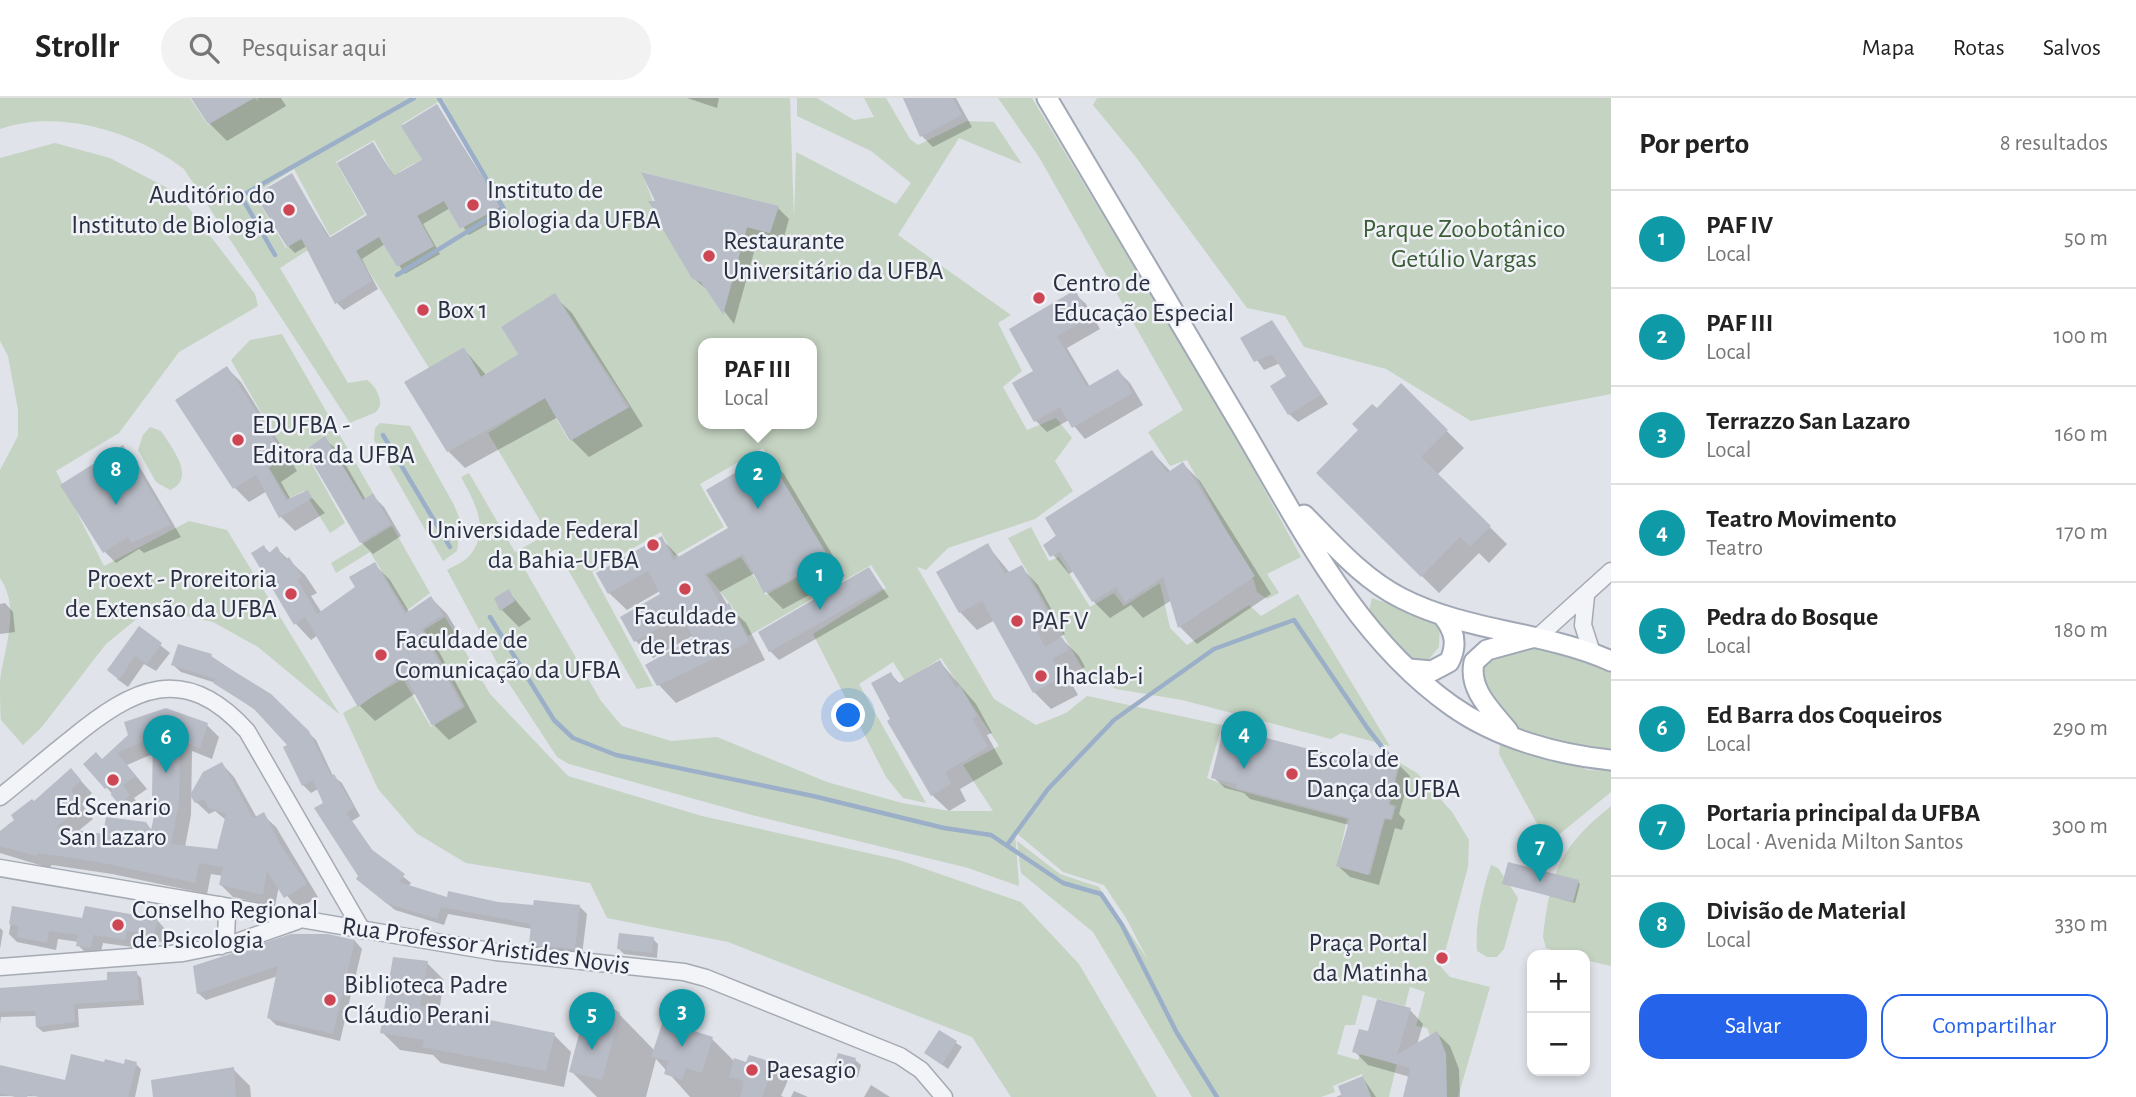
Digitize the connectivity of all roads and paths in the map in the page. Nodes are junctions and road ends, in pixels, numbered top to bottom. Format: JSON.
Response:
{"nodes":[{"id":1,"x":1047,"y":98,"type":"edge"},
{"id":2,"x":1280,"y":492,"type":"junction"},
{"id":3,"x":1611,"y":571,"type":"edge"},
{"id":4,"x":1380,"y":586,"type":"junction"},
{"id":5,"x":1586,"y":596,"type":"junction"},
{"id":6,"x":1357,"y":611,"type":"junction"},
{"id":7,"x":1443,"y":616,"type":"junction"},
{"id":8,"x":1539,"y":636,"type":"junction"},
{"id":9,"x":1605,"y":659,"type":"edge"},
{"id":10,"x":1409,"y":669,"type":"junction"},
{"id":11,"x":1512,"y":735,"type":"junction"},
{"id":12,"x":1611,"y":748,"type":"edge"},
{"id":13,"x":1577,"y":756,"type":"junction"},
{"id":14,"x":1611,"y":760,"type":"edge"},
{"id":15,"x":0,"y":797,"type":"edge"},
{"id":16,"x":0,"y":868,"type":"edge"},
{"id":17,"x":220,"y":905,"type":"junction"},
{"id":18,"x":299,"y":920,"type":"junction"},
{"id":19,"x":362,"y":930,"type":"junction"},
{"id":20,"x":221,"y":946,"type":"junction"},
{"id":21,"x":0,"y":967,"type":"edge"},
{"id":22,"x":944,"y":1097,"type":"edge"}],
"edges":[{"from":1,"to":2,"type":"main road"},
{"from":2,"to":4,"type":"main road"},
{"from":2,"to":6,"type":"main road"},
{"from":3,"to":5,"type":"street"},
{"from":4,"to":6,"type":"main road"},
{"from":4,"to":7,"type":"main road"},
{"from":5,"to":8,"type":"street"},
{"from":5,"to":9,"type":"street"},
{"from":6,"to":10,"type":"main road"},
{"from":7,"to":8,"type":"main road"},
{"from":7,"to":10,"type":"main road"},
{"from":8,"to":9,"type":"main road"},
{"from":8,"to":11,"type":"main road"},
{"from":10,"to":11,"type":"main road"},
{"from":11,"to":13,"type":"main road"},
{"from":12,"to":13,"type":"main road"},
{"from":13,"to":14,"type":"main road"},
{"from":15,"to":19,"type":"street"},
{"from":16,"to":17,"type":"street","name":"Rua Professor Aristides Novis"},
{"from":17,"to":18,"type":"street","name":"Rua Professor Aristides Novis"},
{"from":17,"to":20,"type":"street"},
{"from":18,"to":19,"type":"street","name":"Rua Professor Aristides Novis"},
{"from":18,"to":20,"type":"street"},
{"from":19,"to":22,"type":"street","name":"Rua Professor Aristides Novis"},
{"from":20,"to":21,"type":"street"}]}
